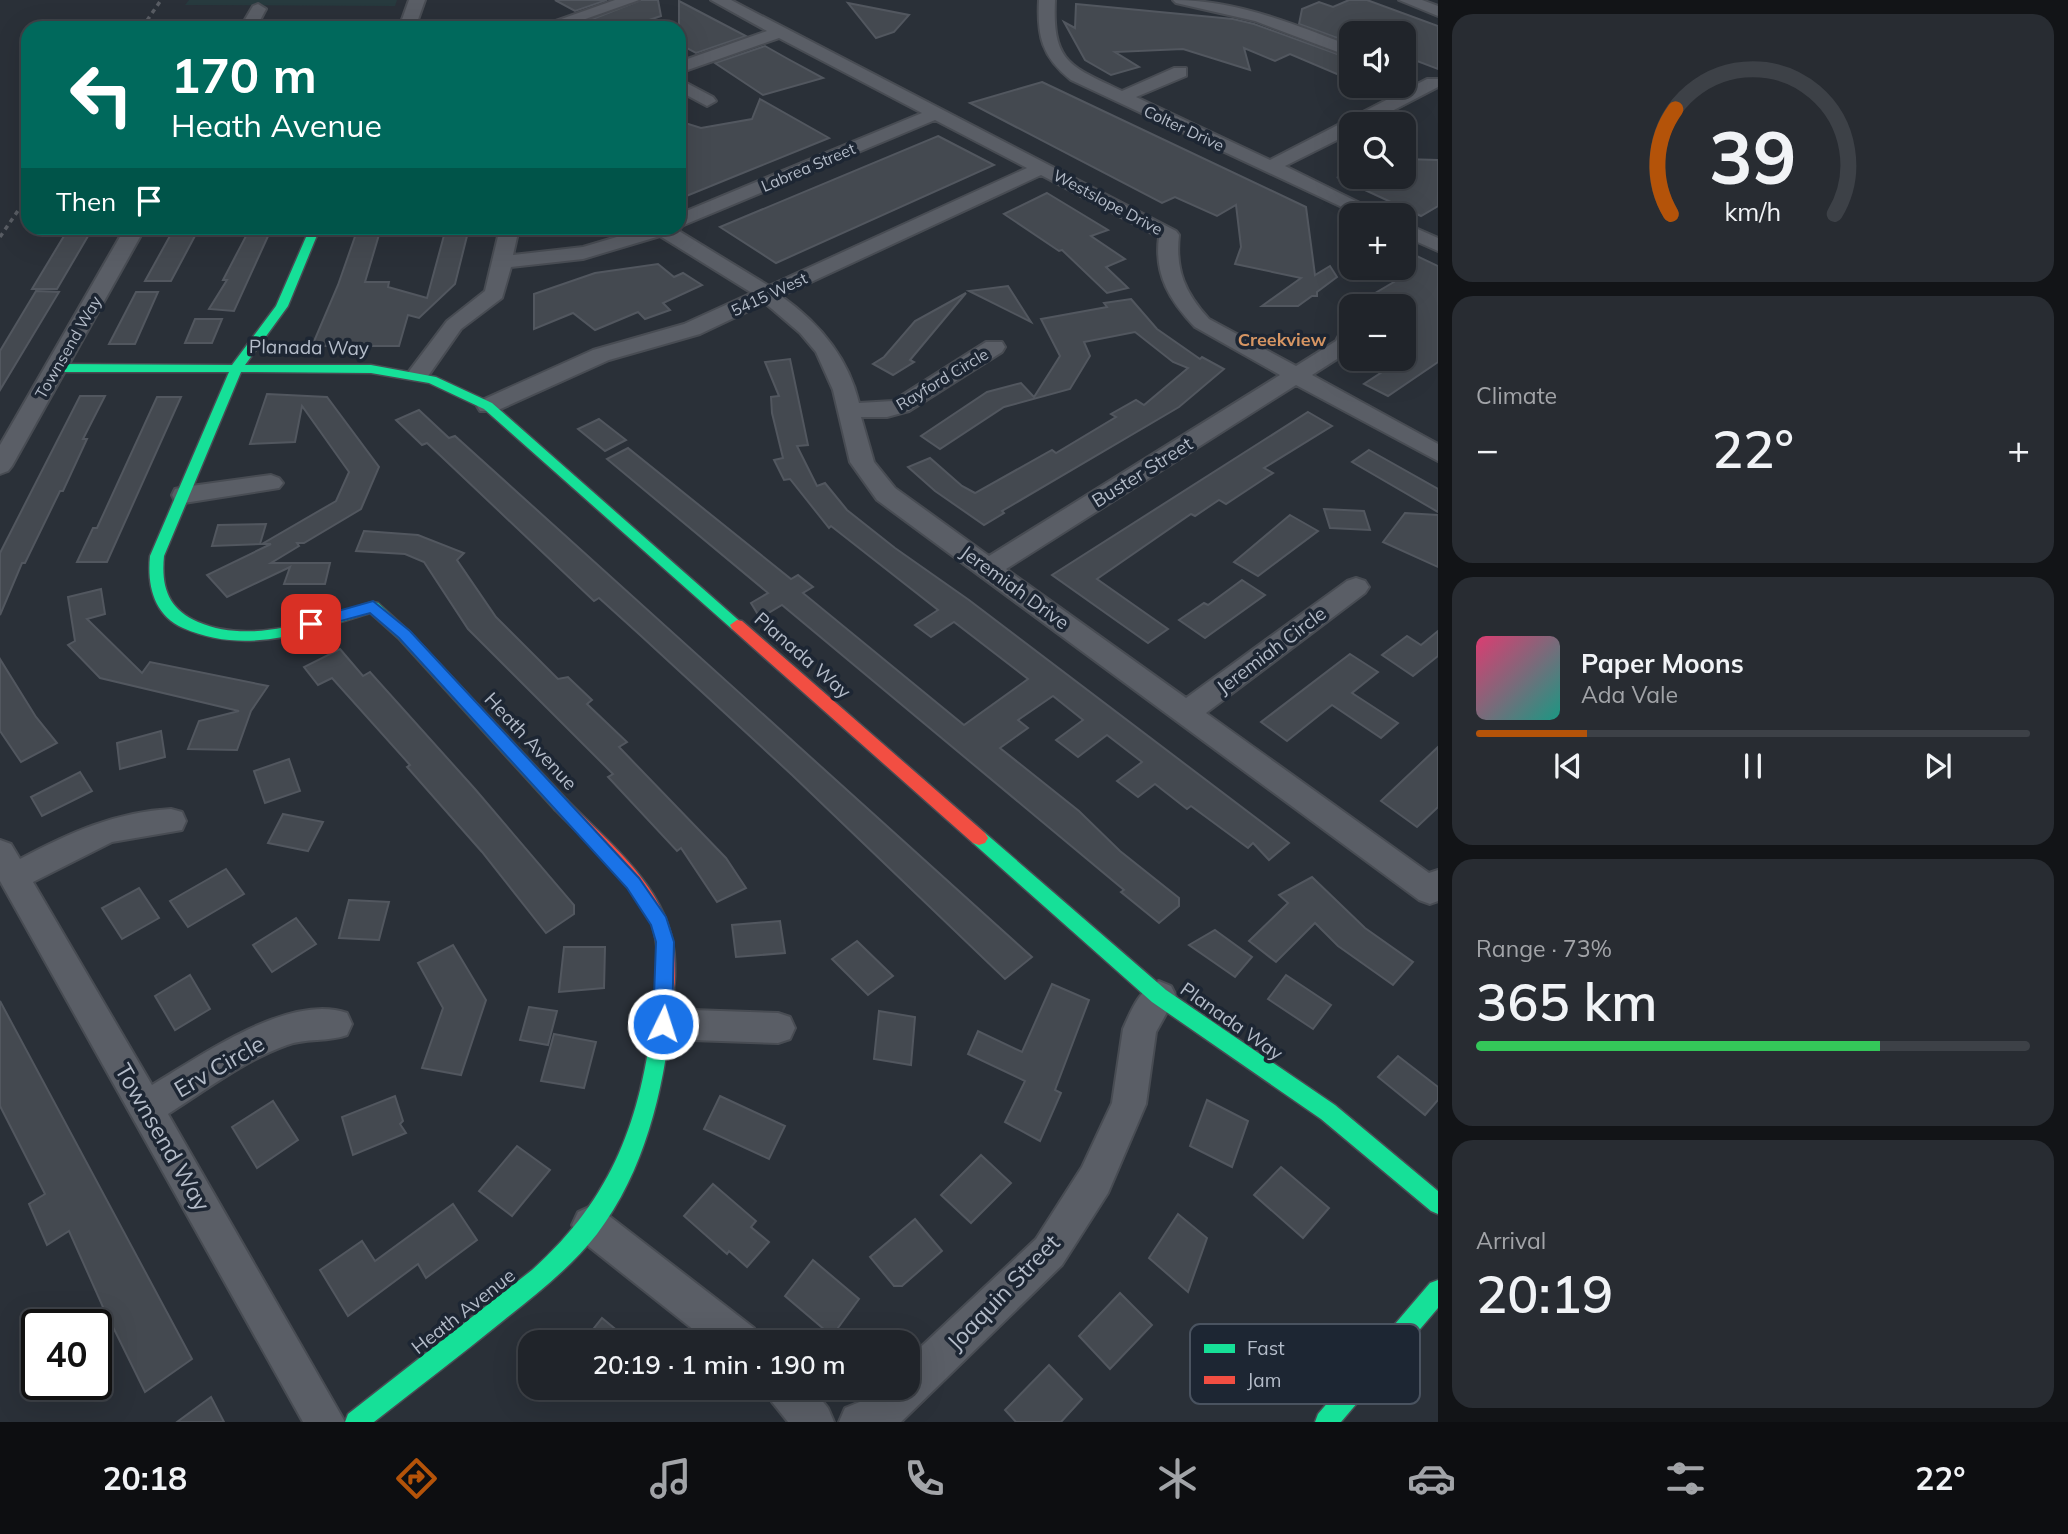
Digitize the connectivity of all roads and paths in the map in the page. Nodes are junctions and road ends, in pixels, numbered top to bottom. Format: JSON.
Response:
{"nodes":[{"id":1,"x":417,"y":0,"type":"edge"},
{"id":2,"x":631,"y":0,"type":"edge"},
{"id":3,"x":719,"y":0,"type":"edge"},
{"id":4,"x":1046,"y":0,"type":"edge"},
{"id":5,"x":1181,"y":0,"type":"edge"},
{"id":6,"x":1410,"y":0,"type":"edge"},
{"id":7,"x":258,"y":9,"type":"dead end"},
{"id":8,"x":1438,"y":11,"type":"edge"},
{"id":9,"x":252,"y":21,"type":"edge"},
{"id":10,"x":410,"y":21,"type":"edge"},
{"id":11,"x":566,"y":21,"type":"edge"},
{"id":12,"x":781,"y":32,"type":"junction"},
{"id":13,"x":1339,"y":47,"type":"edge"},
{"id":14,"x":686,"y":66,"type":"edge"},
{"id":15,"x":1180,"y":72,"type":"dead end"},
{"id":16,"x":1416,"y":77,"type":"edge"},
{"id":17,"x":1436,"y":84,"type":"edge"},
{"id":18,"x":686,"y":89,"type":"edge"},
{"id":19,"x":1120,"y":98,"type":"junction"},
{"id":20,"x":707,"y":101,"type":"dead end"},
{"id":21,"x":1379,"y":112,"type":"edge"},
{"id":22,"x":937,"y":113,"type":"junction"},
{"id":23,"x":1339,"y":132,"type":"edge"},
{"id":24,"x":1044,"y":167,"type":"junction"},
{"id":25,"x":1270,"y":167,"type":"junction"},
{"id":26,"x":1348,"y":203,"type":"edge"},
{"id":27,"x":686,"y":218,"type":"edge"},
{"id":28,"x":1416,"y":234,"type":"edge"},
{"id":29,"x":131,"y":235,"type":"edge"},
{"id":30,"x":312,"y":235,"type":"edge"},
{"id":31,"x":507,"y":235,"type":"edge"},
{"id":32,"x":643,"y":235,"type":"edge"},
{"id":33,"x":673,"y":235,"type":"edge"},
{"id":34,"x":1436,"y":242,"type":"edge"},
{"id":35,"x":501,"y":261,"type":"junction"},
{"id":36,"x":765,"y":295,"type":"junction"},
{"id":37,"x":994,"y":347,"type":"dead end"},
{"id":38,"x":1339,"y":348,"type":"edge"},
{"id":39,"x":237,"y":367,"type":"junction"},
{"id":40,"x":56,"y":368,"type":"junction"},
{"id":41,"x":418,"y":374,"type":"junction"},
{"id":42,"x":1294,"y":376,"type":"junction"},
{"id":43,"x":488,"y":406,"type":"junction"},
{"id":44,"x":847,"y":410,"type":"junction"},
{"id":45,"x":1438,"y":454,"type":"edge"},
{"id":46,"x":0,"y":466,"type":"edge"},
{"id":47,"x":271,"y":483,"type":"dead end"},
{"id":48,"x":184,"y":495,"type":"junction"},
{"id":49,"x":989,"y":568,"type":"junction"},
{"id":50,"x":1356,"y":587,"type":"dead end"},
{"id":51,"x":1186,"y":713,"type":"junction"},
{"id":52,"x":170,"y":821,"type":"dead end"},
{"id":53,"x":7,"y":865,"type":"edge"},
{"id":54,"x":1438,"y":883,"type":"edge"},
{"id":55,"x":1159,"y":996,"type":"junction"},
{"id":56,"x":335,"y":1024,"type":"dead end"},
{"id":57,"x":663,"y":1024,"type":"junction"},
{"id":58,"x":778,"y":1028,"type":"dead end"},
{"id":59,"x":146,"y":1108,"type":"junction"},
{"id":60,"x":1438,"y":1204,"type":"edge"},
{"id":61,"x":591,"y":1225,"type":"junction"},
{"id":62,"x":1438,"y":1291,"type":"edge"},
{"id":63,"x":1410,"y":1324,"type":"edge"},
{"id":64,"x":725,"y":1330,"type":"edge"},
{"id":65,"x":920,"y":1376,"type":"edge"},
{"id":66,"x":796,"y":1400,"type":"edge"},
{"id":67,"x":895,"y":1400,"type":"edge"},
{"id":68,"x":1341,"y":1404,"type":"edge"},
{"id":69,"x":325,"y":1422,"type":"edge"},
{"id":70,"x":356,"y":1422,"type":"edge"},
{"id":71,"x":814,"y":1422,"type":"edge"},
{"id":72,"x":859,"y":1422,"type":"edge"},
{"id":73,"x":1326,"y":1422,"type":"edge"}],
"edges":[{"from":1,"to":10,"type":"street"},
{"from":2,"to":11,"type":"street"},
{"from":3,"to":12,"type":"street","name":"Westslope Drive"},
{"from":4,"to":19,"type":"street","name":"Colter Drive"},
{"from":5,"to":13,"type":"street"},
{"from":6,"to":8,"type":"street"},
{"from":7,"to":9,"type":"street"},
{"from":12,"to":14,"type":"street"},
{"from":12,"to":22,"type":"street","name":"Westslope Drive"},
{"from":15,"to":19,"type":"street"},
{"from":16,"to":17,"type":"street"},
{"from":17,"to":21,"type":"street"},
{"from":18,"to":20,"type":"street"},
{"from":19,"to":25,"type":"street","name":"Colter Drive"},
{"from":22,"to":24,"type":"street","name":"Westslope Drive"},
{"from":22,"to":27,"type":"street","name":"Labrea Street"},
{"from":23,"to":25,"type":"street"},
{"from":24,"to":36,"type":"street","name":"5415 West"},
{"from":24,"to":42,"type":"street","name":"Westslope Drive"},
{"from":25,"to":26,"type":"street","name":"Colter Drive"},
{"from":28,"to":34,"type":"street"},
{"from":29,"to":40,"type":"street","name":"Townsend Way"},
{"from":30,"to":39,"type":"street","name":"Heath Avenue"},
{"from":31,"to":35,"type":"street"},
{"from":32,"to":35,"type":"street"},
{"from":33,"to":36,"type":"street","name":"Jeremiah Drive"},
{"from":35,"to":41,"type":"street"},
{"from":36,"to":43,"type":"street","name":"5415 West"},
{"from":36,"to":44,"type":"street","name":"Jeremiah Drive"},
{"from":37,"to":44,"type":"street","name":"Rayford Circle"},
{"from":38,"to":42,"type":"street","name":"Buster Street"},
{"from":39,"to":40,"type":"street","name":"Planada Way"},
{"from":39,"to":41,"type":"street","name":"Planada Way"},
{"from":39,"to":48,"type":"street","name":"Heath Avenue"},
{"from":40,"to":46,"type":"street","name":"Townsend Way"},
{"from":41,"to":43,"type":"street","name":"Planada Way"},
{"from":42,"to":45,"type":"street","name":"Westslope Drive"},
{"from":42,"to":49,"type":"street","name":"Buster Street"},
{"from":43,"to":55,"type":"street","name":"Planada Way"},
{"from":44,"to":49,"type":"street","name":"Jeremiah Drive"},
{"from":47,"to":48,"type":"street"},
{"from":48,"to":57,"type":"street","name":"Heath Avenue"},
{"from":49,"to":51,"type":"street","name":"Jeremiah Drive"},
{"from":50,"to":51,"type":"street","name":"Jeremiah Circle"},
{"from":51,"to":54,"type":"street","name":"Jeremiah Drive"},
{"from":52,"to":53,"type":"street"},
{"from":53,"to":59,"type":"street","name":"Townsend Way"},
{"from":55,"to":60,"type":"street","name":"Planada Way"},
{"from":55,"to":65,"type":"street","name":"Joaquin Street"},
{"from":56,"to":59,"type":"street","name":"Erv Circle"},
{"from":57,"to":58,"type":"street"},
{"from":57,"to":61,"type":"street","name":"Heath Avenue"},
{"from":59,"to":69,"type":"street","name":"Townsend Way"},
{"from":61,"to":64,"type":"street"},
{"from":61,"to":70,"type":"street","name":"Heath Avenue"},
{"from":62,"to":63,"type":"street"},
{"from":66,"to":71,"type":"street"},
{"from":67,"to":72,"type":"street","name":"Joaquin Street"},
{"from":68,"to":73,"type":"street"}]}
